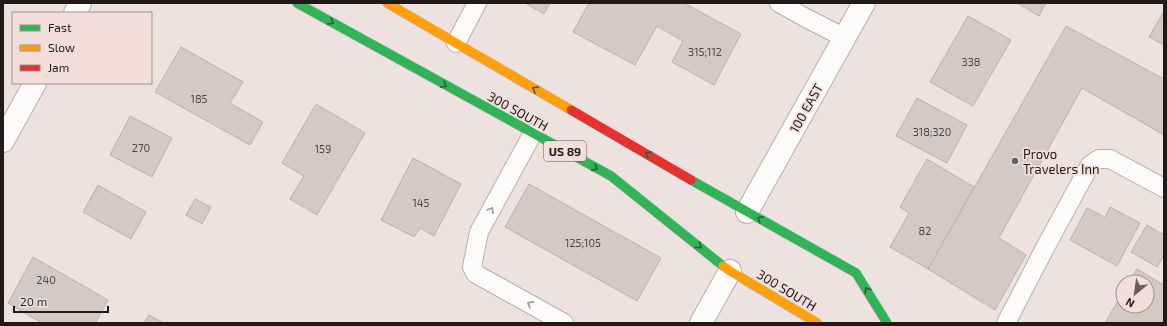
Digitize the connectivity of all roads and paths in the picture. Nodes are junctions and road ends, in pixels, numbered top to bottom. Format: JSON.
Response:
{"nodes":[{"id":1,"x":80,"y":3,"type":"edge"},
{"id":2,"x":297,"y":3,"type":"edge"},
{"id":3,"x":387,"y":3,"type":"edge"},
{"id":4,"x":477,"y":3,"type":"edge"},
{"id":5,"x":778,"y":3,"type":"edge"},
{"id":6,"x":864,"y":3,"type":"edge"},
{"id":7,"x":76,"y":12,"type":"edge"},
{"id":8,"x":845,"y":38,"type":"junction"},
{"id":9,"x":456,"y":43,"type":"junction"},
{"id":10,"x":34,"y":84,"type":"edge"},
{"id":11,"x":532,"y":133,"type":"junction"},
{"id":12,"x":3,"y":141,"type":"edge"},
{"id":13,"x":1164,"y":188,"type":"edge"},
{"id":14,"x":748,"y":212,"type":"junction"},
{"id":15,"x":730,"y":271,"type":"junction"},
{"id":16,"x":564,"y":323,"type":"edge"},
{"id":17,"x":701,"y":323,"type":"edge"},
{"id":18,"x":817,"y":323,"type":"edge"},
{"id":19,"x":888,"y":323,"type":"edge"},
{"id":20,"x":1006,"y":323,"type":"edge"}],
"edges":[{"from":1,"to":7,"type":"street"},
{"from":2,"to":11,"type":"main road","name":"300 SOUTH","number":"US 89","one_way":true},
{"from":3,"to":9,"type":"main road","name":"300 SOUTH"},
{"from":4,"to":9,"type":"lane"},
{"from":5,"to":8,"type":"lane"},
{"from":6,"to":8,"type":"street","name":"100 EAST"},
{"from":8,"to":14,"type":"street","name":"100 EAST"},
{"from":14,"to":9,"type":"main road","name":"300 SOUTH","one_way":true},
{"from":10,"to":12,"type":"street"},
{"from":11,"to":15,"type":"main road","name":"300 SOUTH","number":"US 89","one_way":true},
{"from":16,"to":11,"type":"lane","one_way":true},
{"from":13,"to":20,"type":"lane"},
{"from":19,"to":14,"type":"main road","name":"300 SOUTH","one_way":true},
{"from":15,"to":17,"type":"street"},
{"from":15,"to":18,"type":"main road","name":"300 SOUTH","number":"US 89"}]}
